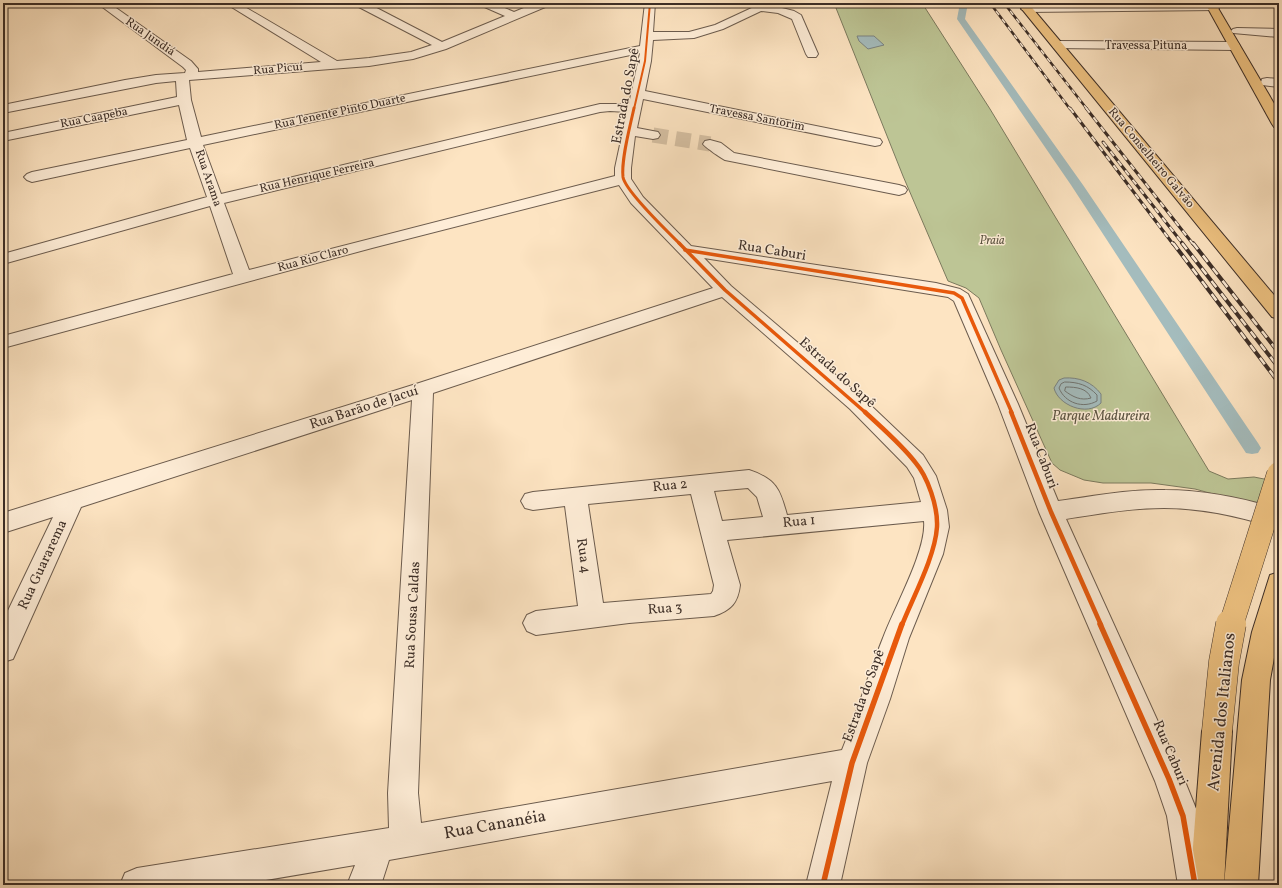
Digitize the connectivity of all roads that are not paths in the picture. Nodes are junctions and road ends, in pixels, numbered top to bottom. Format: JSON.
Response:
{"nodes":[{"id":1,"x":102,"y":3,"type":"edge"},
{"id":2,"x":230,"y":3,"type":"edge"},
{"id":3,"x":359,"y":3,"type":"edge"},
{"id":4,"x":484,"y":3,"type":"edge"},
{"id":5,"x":546,"y":3,"type":"edge"},
{"id":6,"x":650,"y":3,"type":"edge"},
{"id":7,"x":1215,"y":5,"type":"edge"},
{"id":8,"x":758,"y":6,"type":"edge"},
{"id":9,"x":1025,"y":6,"type":"edge"},
{"id":10,"x":514,"y":16,"type":"junction"},
{"id":11,"x":1237,"y":31,"type":"junction"},
{"id":12,"x":1279,"y":33,"type":"edge"},
{"id":13,"x":647,"y":42,"type":"junction"},
{"id":14,"x":1058,"y":45,"type":"junction"},
{"id":15,"x":442,"y":46,"type":"junction"},
{"id":16,"x":1234,"y":46,"type":"junction"},
{"id":17,"x":812,"y":54,"type":"dead end"},
{"id":18,"x":333,"y":64,"type":"junction"},
{"id":19,"x":186,"y":76,"type":"junction"},
{"id":20,"x":1273,"y":82,"type":"edge"},
{"id":21,"x":184,"y":100,"type":"junction"},
{"id":22,"x":637,"y":101,"type":"junction"},
{"id":23,"x":1279,"y":103,"type":"edge"},
{"id":24,"x":3,"y":110,"type":"edge"},
{"id":25,"x":1279,"y":124,"type":"edge"},
{"id":26,"x":629,"y":132,"type":"junction"},
{"id":27,"x":653,"y":135,"type":"tunnel mouth"},
{"id":28,"x":4,"y":137,"type":"edge"},
{"id":29,"x":195,"y":142,"type":"junction"},
{"id":30,"x":875,"y":142,"type":"dead end"},
{"id":31,"x":710,"y":144,"type":"tunnel mouth"},
{"id":32,"x":32,"y":177,"type":"dead end"},
{"id":33,"x":623,"y":179,"type":"junction"},
{"id":34,"x":900,"y":190,"type":"dead end"},
{"id":35,"x":215,"y":200,"type":"junction"},
{"id":36,"x":685,"y":250,"type":"junction"},
{"id":37,"x":733,"y":256,"type":"junction"},
{"id":38,"x":3,"y":259,"type":"edge"},
{"id":39,"x":708,"y":273,"type":"junction"},
{"id":40,"x":243,"y":278,"type":"junction"},
{"id":41,"x":1258,"y":286,"type":"junction"},
{"id":42,"x":1279,"y":286,"type":"edge"},
{"id":43,"x":725,"y":290,"type":"junction"},
{"id":44,"x":1279,"y":313,"type":"edge"},
{"id":45,"x":3,"y":342,"type":"edge"},
{"id":46,"x":423,"y":389,"type":"junction"},
{"id":47,"x":1279,"y":474,"type":"edge"},
{"id":48,"x":700,"y":483,"type":"junction"},
{"id":49,"x":575,"y":496,"type":"junction"},
{"id":50,"x":72,"y":501,"type":"junction"},
{"id":51,"x":533,"y":501,"type":"dead end"},
{"id":52,"x":935,"y":510,"type":"junction"},
{"id":53,"x":1051,"y":512,"type":"junction"},
{"id":54,"x":1279,"y":519,"type":"edge"},
{"id":55,"x":3,"y":523,"type":"edge"},
{"id":56,"x":777,"y":524,"type":"junction"},
{"id":57,"x":712,"y":532,"type":"junction"},
{"id":58,"x":1279,"y":583,"type":"edge"},
{"id":59,"x":592,"y":615,"type":"junction"},
{"id":60,"x":536,"y":623,"type":"dead end"},
{"id":61,"x":3,"y":650,"type":"edge"},
{"id":62,"x":852,"y":763,"type":"junction"},
{"id":63,"x":392,"y":843,"type":"junction"},
{"id":64,"x":137,"y":885,"type":"edge"},
{"id":65,"x":364,"y":885,"type":"edge"},
{"id":66,"x":823,"y":885,"type":"edge"},
{"id":67,"x":1195,"y":885,"type":"edge"},
{"id":68,"x":1207,"y":885,"type":"edge"},
{"id":69,"x":1241,"y":885,"type":"edge"}],
"edges":[{"from":1,"to":19,"type":"street","name":"Rua Jundiá"},
{"from":2,"to":18,"type":"street"},
{"from":3,"to":15,"type":"street"},
{"from":4,"to":10,"type":"street"},
{"from":5,"to":10,"type":"street","name":"Rua Picuí"},
{"from":6,"to":13,"type":"street","name":"Estrada do Sapê"},
{"from":7,"to":9,"type":"street"},
{"from":7,"to":11,"type":"main road"},
{"from":7,"to":16,"type":"main road"},
{"from":8,"to":13,"type":"street","name":"Rua Tenente Pinto Duarte"},
{"from":8,"to":17,"type":"street"},
{"from":9,"to":14,"type":"main road","name":"Rua Conselheiro Galvão"},
{"from":10,"to":15,"type":"street","name":"Rua Picuí"},
{"from":11,"to":12,"type":"street"},
{"from":11,"to":20,"type":"main road"},
{"from":13,"to":22,"type":"street","name":"Estrada do Sapê"},
{"from":13,"to":29,"type":"street","name":"Rua Tenente Pinto Duarte"},
{"from":14,"to":16,"type":"street","name":"Travessa Pituna"},
{"from":14,"to":41,"type":"main road","name":"Rua Conselheiro Galvão"},
{"from":15,"to":18,"type":"street","name":"Rua Picuí"},
{"from":16,"to":25,"type":"main road"},
{"from":18,"to":19,"type":"street","name":"Rua Picuí"},
{"from":19,"to":21,"type":"street","name":"Rua Arama"},
{"from":19,"to":24,"type":"street","name":"Rua Picuí"},
{"from":20,"to":23,"type":"main road"},
{"from":21,"to":28,"type":"street","name":"Rua Caapeba"},
{"from":21,"to":29,"type":"street","name":"Rua Arama"},
{"from":22,"to":26,"type":"street","name":"Estrada do Sapê"},
{"from":22,"to":30,"type":"street","name":"Travessa Santorim"},
{"from":22,"to":35,"type":"street","name":"Rua Henrique Ferreira"},
{"from":26,"to":27,"type":"street","name":"Estrada do Sapê"},
{"from":26,"to":33,"type":"street","name":"Estrada do Sapê"},
{"from":29,"to":32,"type":"street","name":"Rua Tenente Pinto Duarte"},
{"from":29,"to":35,"type":"street","name":"Rua Arama"},
{"from":31,"to":34,"type":"street"},
{"from":33,"to":36,"type":"street","name":"Estrada do Sapê"},
{"from":33,"to":40,"type":"street","name":"Rua Rio Claro"},
{"from":35,"to":38,"type":"street","name":"Rua Henrique Ferreira"},
{"from":35,"to":40,"type":"street","name":"Rua Arama"},
{"from":36,"to":37,"type":"street","name":"Rua Caburi"},
{"from":36,"to":39,"type":"street","name":"Estrada do Sapê"},
{"from":37,"to":39,"type":"street","name":"Rua Caburi"},
{"from":37,"to":53,"type":"street","name":"Rua Caburi"},
{"from":39,"to":43,"type":"street","name":"Estrada do Sapê"},
{"from":40,"to":45,"type":"street","name":"Rua Rio Claro"},
{"from":41,"to":42,"type":"main road"},
{"from":41,"to":44,"type":"main road","name":"Rua Conselheiro Galvão"},
{"from":43,"to":46,"type":"street","name":"Rua Barão de Jacuí"},
{"from":43,"to":52,"type":"street","name":"Estrada do Sapê"},
{"from":46,"to":50,"type":"street","name":"Rua Barão de Jacuí"},
{"from":46,"to":63,"type":"street","name":"Rua Sousa Caldas"},
{"from":47,"to":68,"type":"main road","name":"Avenida dos Italianos","bridge":true},
{"from":48,"to":49,"type":"street","name":"Rua 2"},
{"from":48,"to":56,"type":"street","name":"Rua 2"},
{"from":48,"to":57,"type":"street"},
{"from":49,"to":51,"type":"street","name":"Rua 2"},
{"from":49,"to":59,"type":"street","name":"Rua 4"},
{"from":50,"to":55,"type":"street","name":"Rua Barão de Jacuí"},
{"from":50,"to":61,"type":"street","name":"Rua Guararema"},
{"from":52,"to":56,"type":"street","name":"Rua 1"},
{"from":52,"to":62,"type":"street","name":"Estrada do Sapê"},
{"from":53,"to":54,"type":"street"},
{"from":53,"to":67,"type":"street","name":"Rua Caburi"},
{"from":56,"to":57,"type":"street","name":"Rua 1"},
{"from":57,"to":59,"type":"street","name":"Rua 3"},
{"from":58,"to":69,"type":"main road","name":"Avenida dos Italianos"},
{"from":59,"to":60,"type":"street","name":"Rua 3"},
{"from":62,"to":63,"type":"street","name":"Rua Cananéia"},
{"from":62,"to":66,"type":"street","name":"Estrada do Sapê"},
{"from":63,"to":64,"type":"street","name":"Rua Cananéia"},
{"from":63,"to":65,"type":"street","name":"Rua Sousa Caldas"}]}
